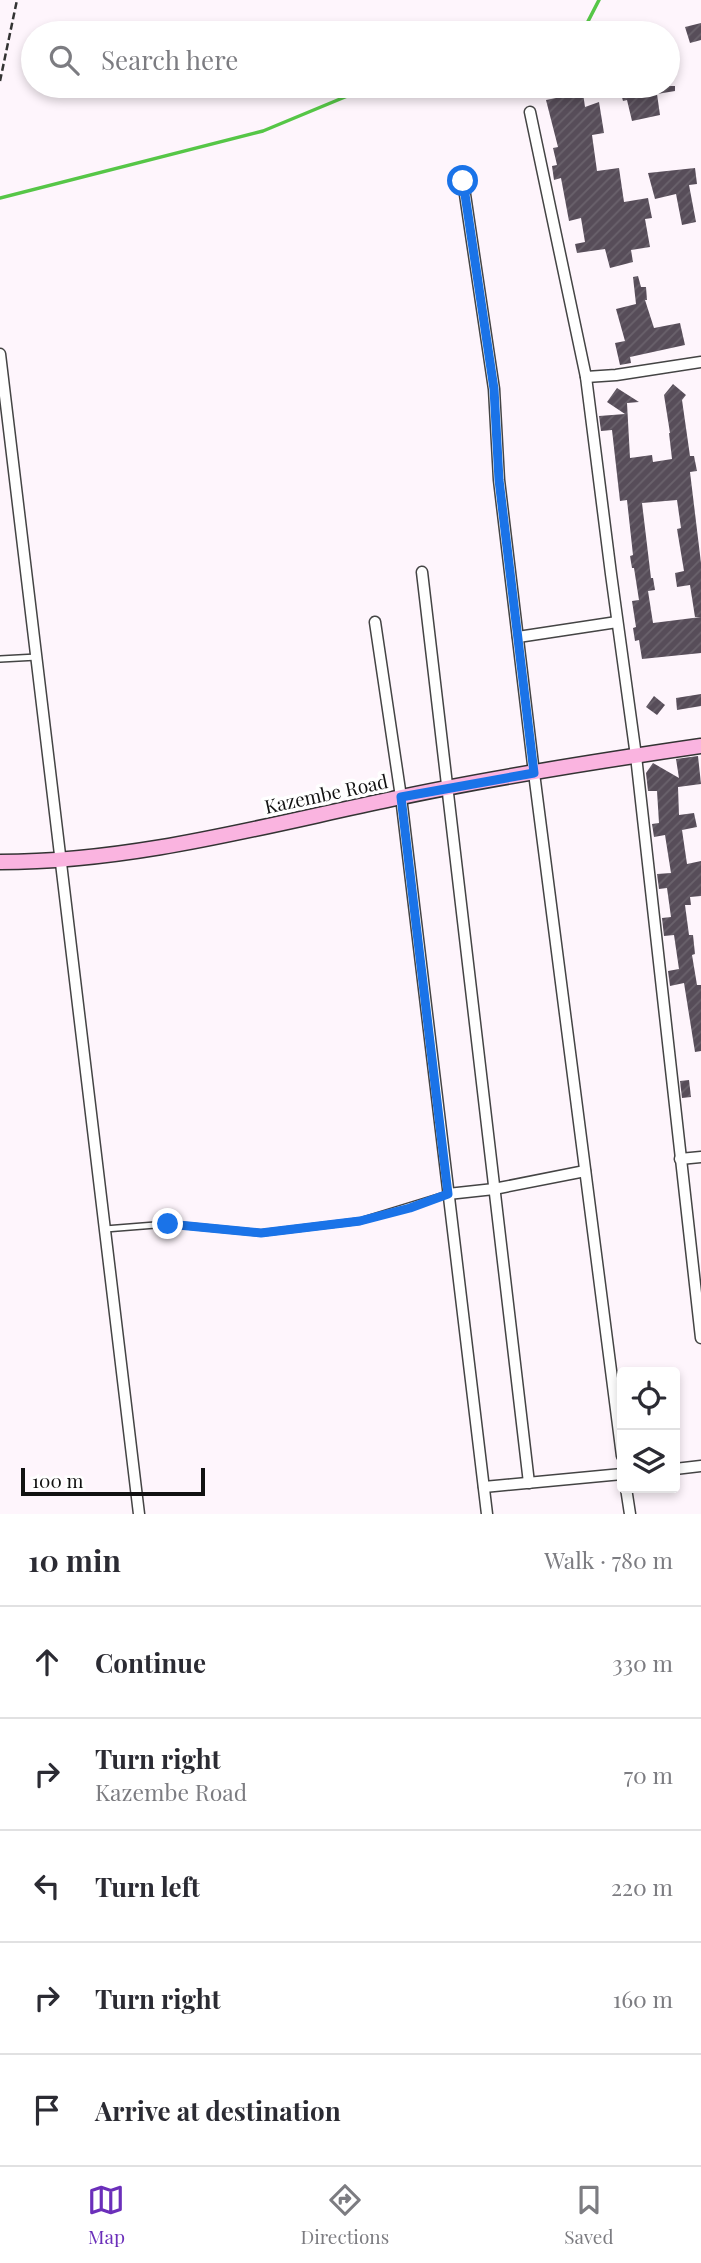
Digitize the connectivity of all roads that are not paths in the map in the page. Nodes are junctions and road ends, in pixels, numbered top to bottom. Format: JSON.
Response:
{"nodes":[{"id":1,"x":530,"y":112,"type":"dead end"},
{"id":2,"x":463,"y":181,"type":"dead end"},
{"id":3,"x":0,"y":354,"type":"edge"},
{"id":4,"x":701,"y":362,"type":"edge"},
{"id":5,"x":586,"y":377,"type":"junction"},
{"id":6,"x":422,"y":572,"type":"dead end"},
{"id":7,"x":375,"y":622,"type":"dead end"},
{"id":8,"x":617,"y":622,"type":"junction"},
{"id":9,"x":518,"y":637,"type":"junction"},
{"id":10,"x":37,"y":657,"type":"junction"},
{"id":11,"x":0,"y":659,"type":"edge"},
{"id":12,"x":701,"y":746,"type":"edge"},
{"id":13,"x":636,"y":755,"type":"junction"},
{"id":14,"x":534,"y":773,"type":"junction"},
{"id":15,"x":449,"y":789,"type":"junction"},
{"id":16,"x":401,"y":797,"type":"junction"},
{"id":17,"x":61,"y":861,"type":"junction"},
{"id":18,"x":0,"y":862,"type":"edge"},
{"id":19,"x":701,"y":1157,"type":"edge"},
{"id":20,"x":680,"y":1159,"type":"junction"},
{"id":21,"x":585,"y":1171,"type":"junction"},
{"id":22,"x":494,"y":1189,"type":"junction"},
{"id":23,"x":448,"y":1194,"type":"junction"},
{"id":24,"x":105,"y":1229,"type":"junction"},
{"id":25,"x":701,"y":1338,"type":"edge"},
{"id":26,"x":619,"y":1430,"type":"edge"},
{"id":27,"x":701,"y":1466,"type":"edge"},
{"id":28,"x":680,"y":1468,"type":"edge"},
{"id":29,"x":617,"y":1474,"type":"edge"},
{"id":30,"x":529,"y":1483,"type":"junction"},
{"id":31,"x":484,"y":1488,"type":"junction"},
{"id":32,"x":627,"y":1493,"type":"edge"},
{"id":33,"x":139,"y":1514,"type":"edge"},
{"id":34,"x":488,"y":1514,"type":"edge"},
{"id":35,"x":629,"y":1514,"type":"edge"}],
"edges":[{"from":1,"to":5,"type":"street"},
{"from":2,"to":9,"type":"street"},
{"from":3,"to":10,"type":"street"},
{"from":4,"to":5,"type":"street"},
{"from":5,"to":8,"type":"street"},
{"from":6,"to":15,"type":"street"},
{"from":7,"to":16,"type":"street"},
{"from":8,"to":9,"type":"street"},
{"from":8,"to":13,"type":"street"},
{"from":9,"to":14,"type":"street"},
{"from":10,"to":11,"type":"lane"},
{"from":10,"to":17,"type":"street"},
{"from":12,"to":13,"type":"main road","name":"Kazembe Road"},
{"from":13,"to":14,"type":"main road","name":"Kazembe Road"},
{"from":13,"to":20,"type":"street"},
{"from":14,"to":15,"type":"main road","name":"Kazembe Road"},
{"from":14,"to":21,"type":"street"},
{"from":15,"to":16,"type":"main road","name":"Kazembe Road"},
{"from":15,"to":22,"type":"street"},
{"from":16,"to":17,"type":"main road","name":"Kazembe Road"},
{"from":16,"to":23,"type":"street"},
{"from":17,"to":18,"type":"main road","name":"Kazembe Road"},
{"from":17,"to":24,"type":"street"},
{"from":19,"to":20,"type":"street"},
{"from":20,"to":25,"type":"street"},
{"from":21,"to":22,"type":"street"},
{"from":21,"to":26,"type":"street"},
{"from":22,"to":23,"type":"street"},
{"from":22,"to":30,"type":"street"},
{"from":23,"to":24,"type":"lane"},
{"from":23,"to":31,"type":"street"},
{"from":24,"to":33,"type":"street"},
{"from":27,"to":28,"type":"street"},
{"from":29,"to":30,"type":"street"},
{"from":30,"to":31,"type":"street"},
{"from":31,"to":34,"type":"street"},
{"from":32,"to":35,"type":"street"}]}
